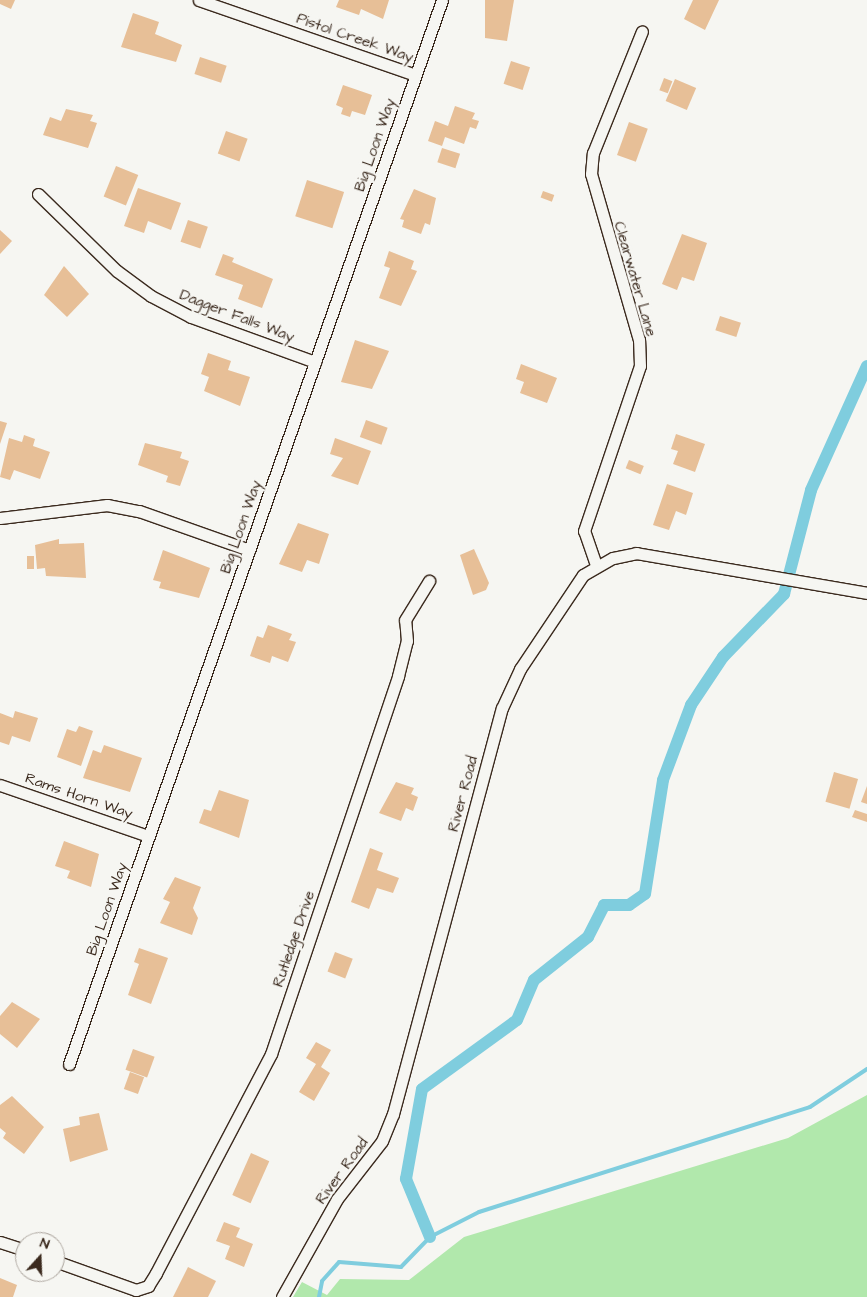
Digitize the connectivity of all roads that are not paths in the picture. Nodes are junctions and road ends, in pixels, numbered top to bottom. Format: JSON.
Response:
{"nodes":[{"id":1,"x":199,"y":0,"type":"edge"},
{"id":2,"x":442,"y":0,"type":"edge"},
{"id":3,"x":642,"y":31,"type":"dead end"},
{"id":4,"x":415,"y":75,"type":"junction"},
{"id":5,"x":38,"y":194,"type":"dead end"},
{"id":6,"x":315,"y":362,"type":"junction"},
{"id":7,"x":0,"y":518,"type":"edge"},
{"id":8,"x":249,"y":550,"type":"junction"},
{"id":9,"x":596,"y":565,"type":"junction"},
{"id":10,"x":429,"y":581,"type":"dead end"},
{"id":11,"x":867,"y":593,"type":"edge"},
{"id":12,"x":0,"y":785,"type":"edge"},
{"id":13,"x":148,"y":836,"type":"junction"},
{"id":14,"x":69,"y":1064,"type":"dead end"},
{"id":15,"x":0,"y":1242,"type":"edge"},
{"id":16,"x":15,"y":1247,"type":"edge"},
{"id":17,"x":65,"y":1264,"type":"edge"},
{"id":18,"x":282,"y":1297,"type":"edge"}],
"edges":[{"from":1,"to":4,"type":"street","name":"Pistol Creek Way"},
{"from":2,"to":4,"type":"street","name":"Big Loon Way"},
{"from":3,"to":9,"type":"street","name":"Clearwater Lane"},
{"from":4,"to":6,"type":"street","name":"Big Loon Way"},
{"from":5,"to":6,"type":"street","name":"Dagger Falls Way"},
{"from":6,"to":8,"type":"street","name":"Big Loon Way"},
{"from":7,"to":8,"type":"street"},
{"from":8,"to":13,"type":"street","name":"Big Loon Way"},
{"from":9,"to":11,"type":"street"},
{"from":9,"to":18,"type":"street","name":"River Road"},
{"from":10,"to":17,"type":"street","name":"Rutledge Drive"},
{"from":12,"to":13,"type":"street","name":"Rams Horn Way"},
{"from":13,"to":14,"type":"street","name":"Big Loon Way"},
{"from":15,"to":16,"type":"street"}]}
